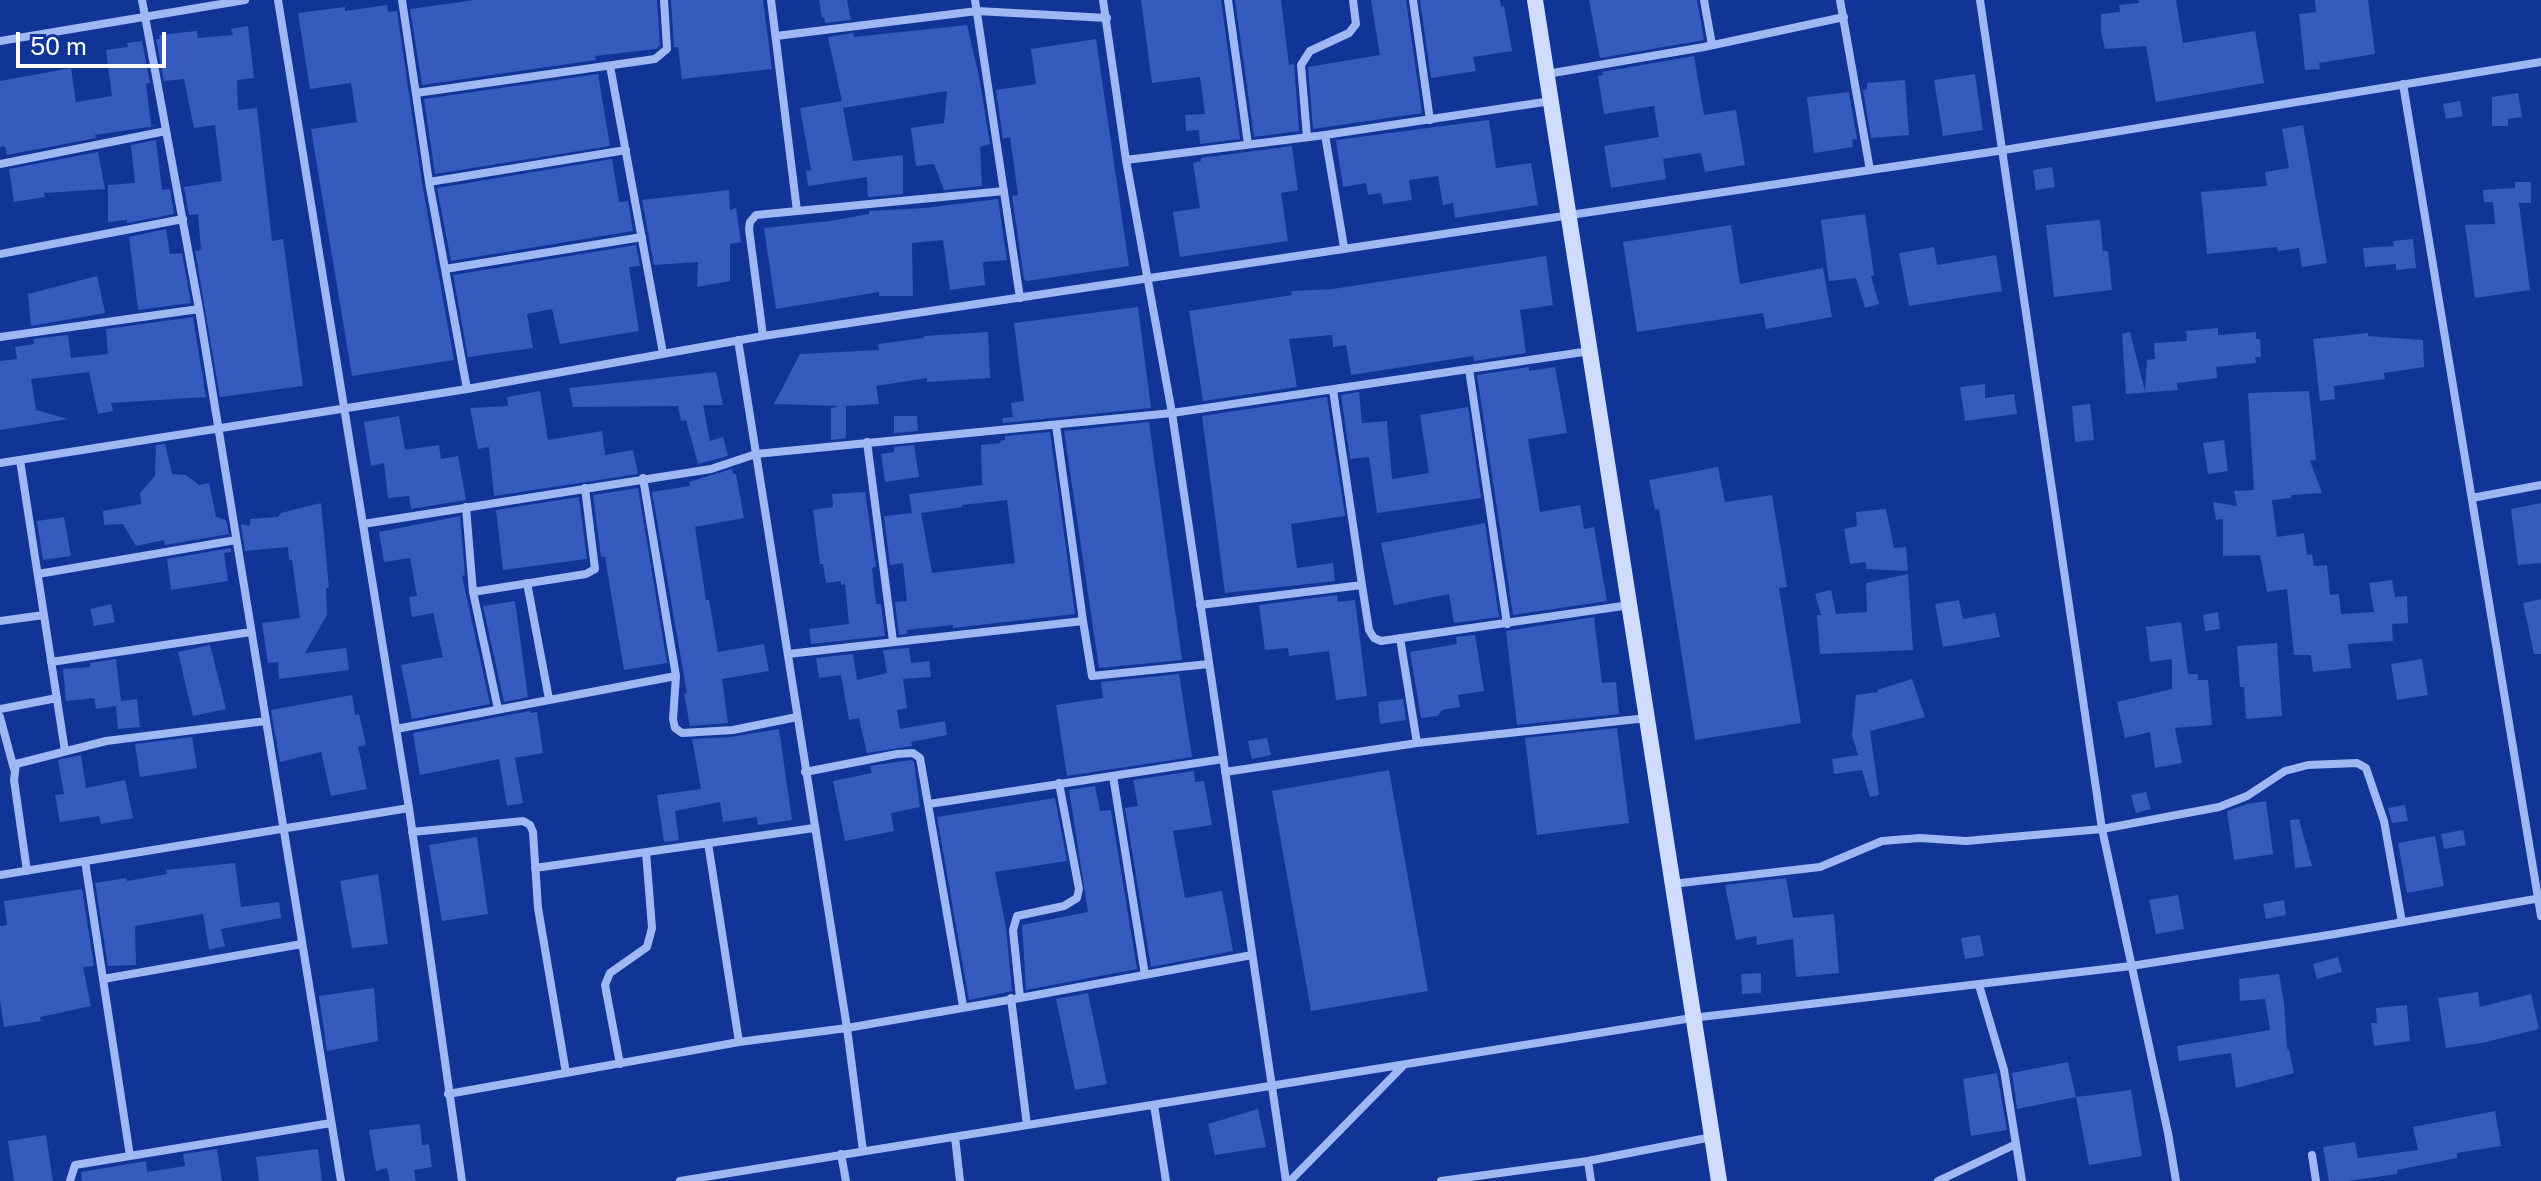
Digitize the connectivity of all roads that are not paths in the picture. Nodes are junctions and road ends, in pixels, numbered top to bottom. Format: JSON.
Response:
{"nodes":[{"id":1,"x":142,"y":0,"type":"edge"},
{"id":2,"x":245,"y":0,"type":"edge"},
{"id":3,"x":278,"y":0,"type":"edge"},
{"id":4,"x":402,"y":0,"type":"edge"},
{"id":5,"x":664,"y":0,"type":"edge"},
{"id":6,"x":771,"y":0,"type":"edge"},
{"id":7,"x":975,"y":0,"type":"edge"},
{"id":8,"x":1103,"y":0,"type":"edge"},
{"id":9,"x":1228,"y":0,"type":"edge"},
{"id":10,"x":1353,"y":0,"type":"edge"},
{"id":11,"x":1413,"y":0,"type":"edge"},
{"id":12,"x":1535,"y":0,"type":"edge"},
{"id":13,"x":1704,"y":0,"type":"edge"},
{"id":14,"x":1840,"y":0,"type":"edge"},
{"id":15,"x":1980,"y":0,"type":"edge"},
{"id":16,"x":977,"y":11,"type":"junction"},
{"id":17,"x":144,"y":16,"type":"junction"},
{"id":18,"x":1844,"y":17,"type":"junction"},
{"id":19,"x":1107,"y":18,"type":"junction"},
{"id":20,"x":776,"y":36,"type":"junction"},
{"id":21,"x":0,"y":41,"type":"edge"},
{"id":22,"x":1712,"y":45,"type":"junction"},
{"id":23,"x":2541,"y":62,"type":"edge"},
{"id":24,"x":610,"y":66,"type":"junction"},
{"id":25,"x":1547,"y":74,"type":"junction"},
{"id":26,"x":2403,"y":84,"type":"junction"},
{"id":27,"x":416,"y":93,"type":"junction"},
{"id":28,"x":1551,"y":101,"type":"junction"},
{"id":29,"x":1430,"y":120,"type":"junction"},
{"id":30,"x":166,"y":131,"type":"junction"},
{"id":31,"x":1325,"y":135,"type":"junction"},
{"id":32,"x":1307,"y":137,"type":"junction"},
{"id":33,"x":1248,"y":144,"type":"junction"},
{"id":34,"x":626,"y":150,"type":"junction"},
{"id":35,"x":2004,"y":150,"type":"junction"},
{"id":36,"x":1126,"y":160,"type":"junction"},
{"id":37,"x":0,"y":164,"type":"edge"},
{"id":38,"x":1870,"y":170,"type":"junction"},
{"id":39,"x":429,"y":182,"type":"junction"},
{"id":40,"x":1004,"y":191,"type":"junction"},
{"id":41,"x":797,"y":211,"type":"junction"},
{"id":42,"x":1569,"y":215,"type":"junction"},
{"id":43,"x":183,"y":219,"type":"junction"},
{"id":44,"x":642,"y":237,"type":"junction"},
{"id":45,"x":1344,"y":247,"type":"junction"},
{"id":46,"x":0,"y":254,"type":"edge"},
{"id":47,"x":445,"y":269,"type":"junction"},
{"id":48,"x":1146,"y":279,"type":"junction"},
{"id":49,"x":1020,"y":298,"type":"junction"},
{"id":50,"x":199,"y":309,"type":"junction"},
{"id":51,"x":763,"y":336,"type":"junction"},
{"id":52,"x":0,"y":337,"type":"edge"},
{"id":53,"x":738,"y":340,"type":"junction"},
{"id":54,"x":1590,"y":351,"type":"junction"},
{"id":55,"x":663,"y":353,"type":"junction"},
{"id":56,"x":1469,"y":369,"type":"junction"},
{"id":57,"x":467,"y":389,"type":"junction"},
{"id":58,"x":1333,"y":390,"type":"junction"},
{"id":59,"x":344,"y":409,"type":"junction"},
{"id":60,"x":1172,"y":413,"type":"junction"},
{"id":61,"x":1056,"y":425,"type":"junction"},
{"id":62,"x":218,"y":429,"type":"junction"},
{"id":63,"x":867,"y":442,"type":"junction"},
{"id":64,"x":756,"y":454,"type":"junction"},
{"id":65,"x":20,"y":460,"type":"junction"},
{"id":66,"x":0,"y":463,"type":"edge"},
{"id":67,"x":643,"y":478,"type":"junction"},
{"id":68,"x":2541,"y":485,"type":"edge"},
{"id":69,"x":585,"y":488,"type":"junction"},
{"id":70,"x":2472,"y":498,"type":"junction"},
{"id":71,"x":466,"y":507,"type":"junction"},
{"id":72,"x":363,"y":524,"type":"junction"},
{"id":73,"x":236,"y":540,"type":"junction"},
{"id":74,"x":38,"y":574,"type":"junction"},
{"id":75,"x":527,"y":583,"type":"junction"},
{"id":76,"x":1362,"y":585,"type":"junction"},
{"id":77,"x":473,"y":592,"type":"junction"},
{"id":78,"x":1200,"y":605,"type":"junction"},
{"id":79,"x":1630,"y":605,"type":"junction"},
{"id":80,"x":44,"y":615,"type":"junction"},
{"id":81,"x":0,"y":621,"type":"edge"},
{"id":82,"x":1083,"y":621,"type":"junction"},
{"id":83,"x":1507,"y":624,"type":"junction"},
{"id":84,"x":251,"y":632,"type":"junction"},
{"id":85,"x":1400,"y":638,"type":"junction"},
{"id":86,"x":893,"y":641,"type":"junction"},
{"id":87,"x":788,"y":654,"type":"junction"},
{"id":88,"x":51,"y":662,"type":"junction"},
{"id":89,"x":1209,"y":664,"type":"junction"},
{"id":90,"x":676,"y":676,"type":"junction"},
{"id":91,"x":57,"y":698,"type":"junction"},
{"id":92,"x":549,"y":699,"type":"junction"},
{"id":93,"x":0,"y":709,"type":"edge"},
{"id":94,"x":498,"y":709,"type":"junction"},
{"id":95,"x":0,"y":717,"type":"edge"},
{"id":96,"x":797,"y":717,"type":"junction"},
{"id":97,"x":1647,"y":718,"type":"junction"},
{"id":98,"x":266,"y":721,"type":"junction"},
{"id":99,"x":396,"y":729,"type":"junction"},
{"id":100,"x":1417,"y":743,"type":"junction"},
{"id":101,"x":65,"y":751,"type":"junction"},
{"id":102,"x":1223,"y":759,"type":"junction"},
{"id":103,"x":14,"y":769,"type":"junction"},
{"id":104,"x":805,"y":772,"type":"junction"},
{"id":105,"x":1225,"y":772,"type":"junction"},
{"id":106,"x":1113,"y":776,"type":"junction"},
{"id":107,"x":1059,"y":783,"type":"junction"},
{"id":108,"x":929,"y":804,"type":"junction"},
{"id":109,"x":409,"y":808,"type":"junction"},
{"id":110,"x":814,"y":828,"type":"junction"},
{"id":111,"x":283,"y":829,"type":"junction"},
{"id":112,"x":2102,"y":829,"type":"junction"},
{"id":113,"x":412,"y":832,"type":"junction"},
{"id":114,"x":708,"y":843,"type":"junction"},
{"id":115,"x":646,"y":852,"type":"junction"},
{"id":116,"x":85,"y":861,"type":"junction"},
{"id":117,"x":535,"y":868,"type":"junction"},
{"id":118,"x":27,"y":871,"type":"junction"},
{"id":119,"x":0,"y":875,"type":"edge"},
{"id":120,"x":1672,"y":884,"type":"junction"},
{"id":121,"x":2540,"y":898,"type":"edge"},
{"id":122,"x":2541,"y":916,"type":"edge"},
{"id":123,"x":2402,"y":922,"type":"junction"},
{"id":124,"x":302,"y":944,"type":"junction"},
{"id":125,"x":1252,"y":955,"type":"junction"},
{"id":126,"x":2131,"y":966,"type":"junction"},
{"id":127,"x":1145,"y":975,"type":"junction"},
{"id":128,"x":103,"y":979,"type":"junction"},
{"id":129,"x":1979,"y":985,"type":"junction"},
{"id":130,"x":1015,"y":998,"type":"junction"},
{"id":131,"x":963,"y":1006,"type":"junction"},
{"id":132,"x":1692,"y":1018,"type":"junction"},
{"id":133,"x":847,"y":1028,"type":"junction"},
{"id":134,"x":739,"y":1042,"type":"junction"},
{"id":135,"x":620,"y":1064,"type":"junction"},
{"id":136,"x":1402,"y":1066,"type":"junction"},
{"id":137,"x":566,"y":1073,"type":"junction"},
{"id":138,"x":1271,"y":1086,"type":"junction"},
{"id":139,"x":448,"y":1094,"type":"junction"},
{"id":140,"x":1154,"y":1105,"type":"junction"},
{"id":141,"x":331,"y":1123,"type":"junction"},
{"id":142,"x":1027,"y":1125,"type":"junction"},
{"id":143,"x":955,"y":1137,"type":"junction"},
{"id":144,"x":1712,"y":1137,"type":"junction"},
{"id":145,"x":2016,"y":1144,"type":"junction"},
{"id":146,"x":863,"y":1151,"type":"junction"},
{"id":147,"x":841,"y":1154,"type":"junction"},
{"id":148,"x":2312,"y":1155,"type":"dead end"},
{"id":149,"x":130,"y":1156,"type":"junction"},
{"id":150,"x":1588,"y":1161,"type":"junction"},
{"id":151,"x":70,"y":1181,"type":"edge"},
{"id":152,"x":341,"y":1181,"type":"edge"},
{"id":153,"x":462,"y":1181,"type":"edge"},
{"id":154,"x":680,"y":1181,"type":"edge"},
{"id":155,"x":846,"y":1181,"type":"edge"},
{"id":156,"x":960,"y":1181,"type":"edge"},
{"id":157,"x":1166,"y":1181,"type":"edge"},
{"id":158,"x":1288,"y":1181,"type":"edge"},
{"id":159,"x":1441,"y":1181,"type":"edge"},
{"id":160,"x":1591,"y":1181,"type":"edge"},
{"id":161,"x":1719,"y":1181,"type":"edge"},
{"id":162,"x":1938,"y":1181,"type":"edge"},
{"id":163,"x":2022,"y":1181,"type":"edge"},
{"id":164,"x":2176,"y":1181,"type":"edge"},
{"id":165,"x":2316,"y":1181,"type":"edge"}],
"edges":[{"from":1,"to":17,"type":"street"},
{"from":2,"to":17,"type":"street"},
{"from":3,"to":59,"type":"street"},
{"from":4,"to":27,"type":"street"},
{"from":5,"to":24,"type":"street"},
{"from":6,"to":20,"type":"street"},
{"from":7,"to":16,"type":"street"},
{"from":8,"to":19,"type":"street"},
{"from":9,"to":33,"type":"street"},
{"from":10,"to":32,"type":"street"},
{"from":11,"to":29,"type":"street"},
{"from":12,"to":25,"type":"street"},
{"from":13,"to":22,"type":"street"},
{"from":14,"to":18,"type":"street"},
{"from":15,"to":35,"type":"street"},
{"from":16,"to":19,"type":"street"},
{"from":16,"to":20,"type":"street"},
{"from":16,"to":40,"type":"street"},
{"from":17,"to":21,"type":"street"},
{"from":17,"to":30,"type":"street"},
{"from":18,"to":22,"type":"street"},
{"from":18,"to":38,"type":"street"},
{"from":19,"to":36,"type":"street"},
{"from":20,"to":41,"type":"street"},
{"from":22,"to":25,"type":"street"},
{"from":23,"to":26,"type":"street"},
{"from":24,"to":27,"type":"street"},
{"from":24,"to":34,"type":"street"},
{"from":25,"to":28,"type":"street"},
{"from":26,"to":35,"type":"street"},
{"from":26,"to":70,"type":"street"},
{"from":27,"to":39,"type":"street"},
{"from":28,"to":29,"type":"street"},
{"from":28,"to":42,"type":"street"},
{"from":29,"to":31,"type":"street"},
{"from":30,"to":37,"type":"street"},
{"from":30,"to":43,"type":"street"},
{"from":31,"to":32,"type":"street"},
{"from":31,"to":45,"type":"street"},
{"from":32,"to":33,"type":"street"},
{"from":33,"to":36,"type":"street"},
{"from":34,"to":39,"type":"street"},
{"from":34,"to":44,"type":"street"},
{"from":35,"to":38,"type":"street"},
{"from":35,"to":112,"type":"street"},
{"from":36,"to":48,"type":"street"},
{"from":38,"to":42,"type":"street"},
{"from":39,"to":47,"type":"street"},
{"from":40,"to":41,"type":"street"},
{"from":40,"to":49,"type":"street"},
{"from":41,"to":51,"type":"street"},
{"from":42,"to":45,"type":"street"},
{"from":42,"to":54,"type":"street"},
{"from":43,"to":46,"type":"street"},
{"from":43,"to":50,"type":"street"},
{"from":44,"to":47,"type":"street"},
{"from":44,"to":55,"type":"street"},
{"from":45,"to":48,"type":"street"},
{"from":47,"to":57,"type":"street"},
{"from":48,"to":49,"type":"street"},
{"from":48,"to":60,"type":"street"},
{"from":49,"to":51,"type":"street"},
{"from":50,"to":52,"type":"street"},
{"from":50,"to":62,"type":"street"},
{"from":51,"to":53,"type":"street"},
{"from":53,"to":55,"type":"street"},
{"from":53,"to":64,"type":"street"},
{"from":54,"to":56,"type":"street"},
{"from":54,"to":79,"type":"street"},
{"from":55,"to":57,"type":"street"},
{"from":56,"to":58,"type":"street"},
{"from":56,"to":83,"type":"street"},
{"from":57,"to":59,"type":"street"},
{"from":58,"to":60,"type":"street"},
{"from":58,"to":76,"type":"street"},
{"from":59,"to":62,"type":"street"},
{"from":59,"to":72,"type":"street"},
{"from":60,"to":61,"type":"street"},
{"from":60,"to":78,"type":"street"},
{"from":61,"to":63,"type":"street"},
{"from":61,"to":82,"type":"street"},
{"from":62,"to":65,"type":"street"},
{"from":62,"to":73,"type":"street"},
{"from":63,"to":64,"type":"street"},
{"from":63,"to":86,"type":"street"},
{"from":64,"to":67,"type":"street"},
{"from":64,"to":87,"type":"street"},
{"from":65,"to":66,"type":"street"},
{"from":65,"to":74,"type":"street"},
{"from":67,"to":69,"type":"street"},
{"from":67,"to":90,"type":"street"},
{"from":68,"to":70,"type":"street"},
{"from":69,"to":71,"type":"street"},
{"from":69,"to":75,"type":"street"},
{"from":70,"to":121,"type":"street"},
{"from":71,"to":72,"type":"street"},
{"from":71,"to":77,"type":"street"},
{"from":72,"to":99,"type":"street"},
{"from":73,"to":74,"type":"street"},
{"from":73,"to":84,"type":"street"},
{"from":74,"to":80,"type":"street"},
{"from":75,"to":77,"type":"street"},
{"from":75,"to":92,"type":"street"},
{"from":76,"to":78,"type":"street"},
{"from":76,"to":85,"type":"street"},
{"from":77,"to":94,"type":"street"},
{"from":78,"to":89,"type":"street"},
{"from":79,"to":83,"type":"street"},
{"from":79,"to":97,"type":"street"},
{"from":80,"to":81,"type":"street"},
{"from":80,"to":88,"type":"street"},
{"from":82,"to":86,"type":"street"},
{"from":82,"to":89,"type":"street"},
{"from":83,"to":85,"type":"street"},
{"from":84,"to":88,"type":"street"},
{"from":84,"to":98,"type":"street"},
{"from":85,"to":100,"type":"street"},
{"from":86,"to":87,"type":"street"},
{"from":87,"to":96,"type":"street"},
{"from":88,"to":91,"type":"street"},
{"from":89,"to":102,"type":"street"},
{"from":90,"to":92,"type":"street"},
{"from":90,"to":96,"type":"street"},
{"from":91,"to":93,"type":"street"},
{"from":91,"to":101,"type":"street"},
{"from":92,"to":94,"type":"street"},
{"from":94,"to":99,"type":"street"},
{"from":95,"to":103,"type":"street"},
{"from":96,"to":104,"type":"street"},
{"from":97,"to":100,"type":"street"},
{"from":97,"to":120,"type":"street"},
{"from":98,"to":101,"type":"street"},
{"from":98,"to":111,"type":"street"},
{"from":99,"to":109,"type":"street"},
{"from":100,"to":105,"type":"street"},
{"from":101,"to":103,"type":"street"},
{"from":102,"to":105,"type":"street"},
{"from":102,"to":106,"type":"street"},
{"from":103,"to":118,"type":"street"},
{"from":104,"to":108,"type":"street"},
{"from":104,"to":110,"type":"street"},
{"from":105,"to":125,"type":"street"},
{"from":106,"to":107,"type":"street"},
{"from":106,"to":127,"type":"street"},
{"from":107,"to":108,"type":"street"},
{"from":107,"to":130,"type":"street"},
{"from":108,"to":131,"type":"street"},
{"from":109,"to":111,"type":"street"},
{"from":109,"to":113,"type":"street"},
{"from":110,"to":114,"type":"street"},
{"from":110,"to":133,"type":"street"},
{"from":111,"to":116,"type":"street"},
{"from":111,"to":124,"type":"street"},
{"from":112,"to":120,"type":"street"},
{"from":112,"to":123,"type":"street"},
{"from":112,"to":126,"type":"street"},
{"from":113,"to":117,"type":"street"},
{"from":113,"to":139,"type":"street"},
{"from":114,"to":115,"type":"street"},
{"from":114,"to":134,"type":"street"},
{"from":115,"to":117,"type":"street"},
{"from":115,"to":135,"type":"street"},
{"from":116,"to":118,"type":"street"},
{"from":116,"to":128,"type":"street"},
{"from":117,"to":137,"type":"street"},
{"from":118,"to":119,"type":"street"},
{"from":120,"to":132,"type":"street"},
{"from":121,"to":122,"type":"street"},
{"from":121,"to":123,"type":"street"},
{"from":123,"to":126,"type":"street"},
{"from":124,"to":128,"type":"street"},
{"from":124,"to":141,"type":"street"},
{"from":125,"to":127,"type":"street"},
{"from":125,"to":138,"type":"street"},
{"from":126,"to":129,"type":"street"},
{"from":126,"to":164,"type":"street"},
{"from":127,"to":130,"type":"street"},
{"from":128,"to":149,"type":"street"},
{"from":129,"to":132,"type":"street"},
{"from":129,"to":145,"type":"street"},
{"from":130,"to":131,"type":"street"},
{"from":130,"to":142,"type":"street"},
{"from":131,"to":133,"type":"street"},
{"from":132,"to":136,"type":"street"},
{"from":132,"to":144,"type":"street"},
{"from":133,"to":134,"type":"street"},
{"from":133,"to":146,"type":"street"},
{"from":134,"to":135,"type":"street"},
{"from":135,"to":137,"type":"street"},
{"from":136,"to":138,"type":"street"},
{"from":136,"to":158,"type":"street"},
{"from":137,"to":139,"type":"street"},
{"from":138,"to":140,"type":"street"},
{"from":138,"to":158,"type":"street"},
{"from":139,"to":153,"type":"street"},
{"from":140,"to":142,"type":"street"},
{"from":140,"to":157,"type":"street"},
{"from":141,"to":149,"type":"street"},
{"from":141,"to":152,"type":"street"},
{"from":142,"to":143,"type":"street"},
{"from":143,"to":146,"type":"street"},
{"from":143,"to":156,"type":"street"},
{"from":144,"to":150,"type":"street"},
{"from":144,"to":161,"type":"street"},
{"from":145,"to":162,"type":"street"},
{"from":145,"to":163,"type":"street"},
{"from":146,"to":147,"type":"street"},
{"from":147,"to":154,"type":"street"},
{"from":147,"to":155,"type":"street"},
{"from":148,"to":165,"type":"street"},
{"from":149,"to":151,"type":"street"},
{"from":150,"to":159,"type":"street"},
{"from":150,"to":160,"type":"street"}]}
